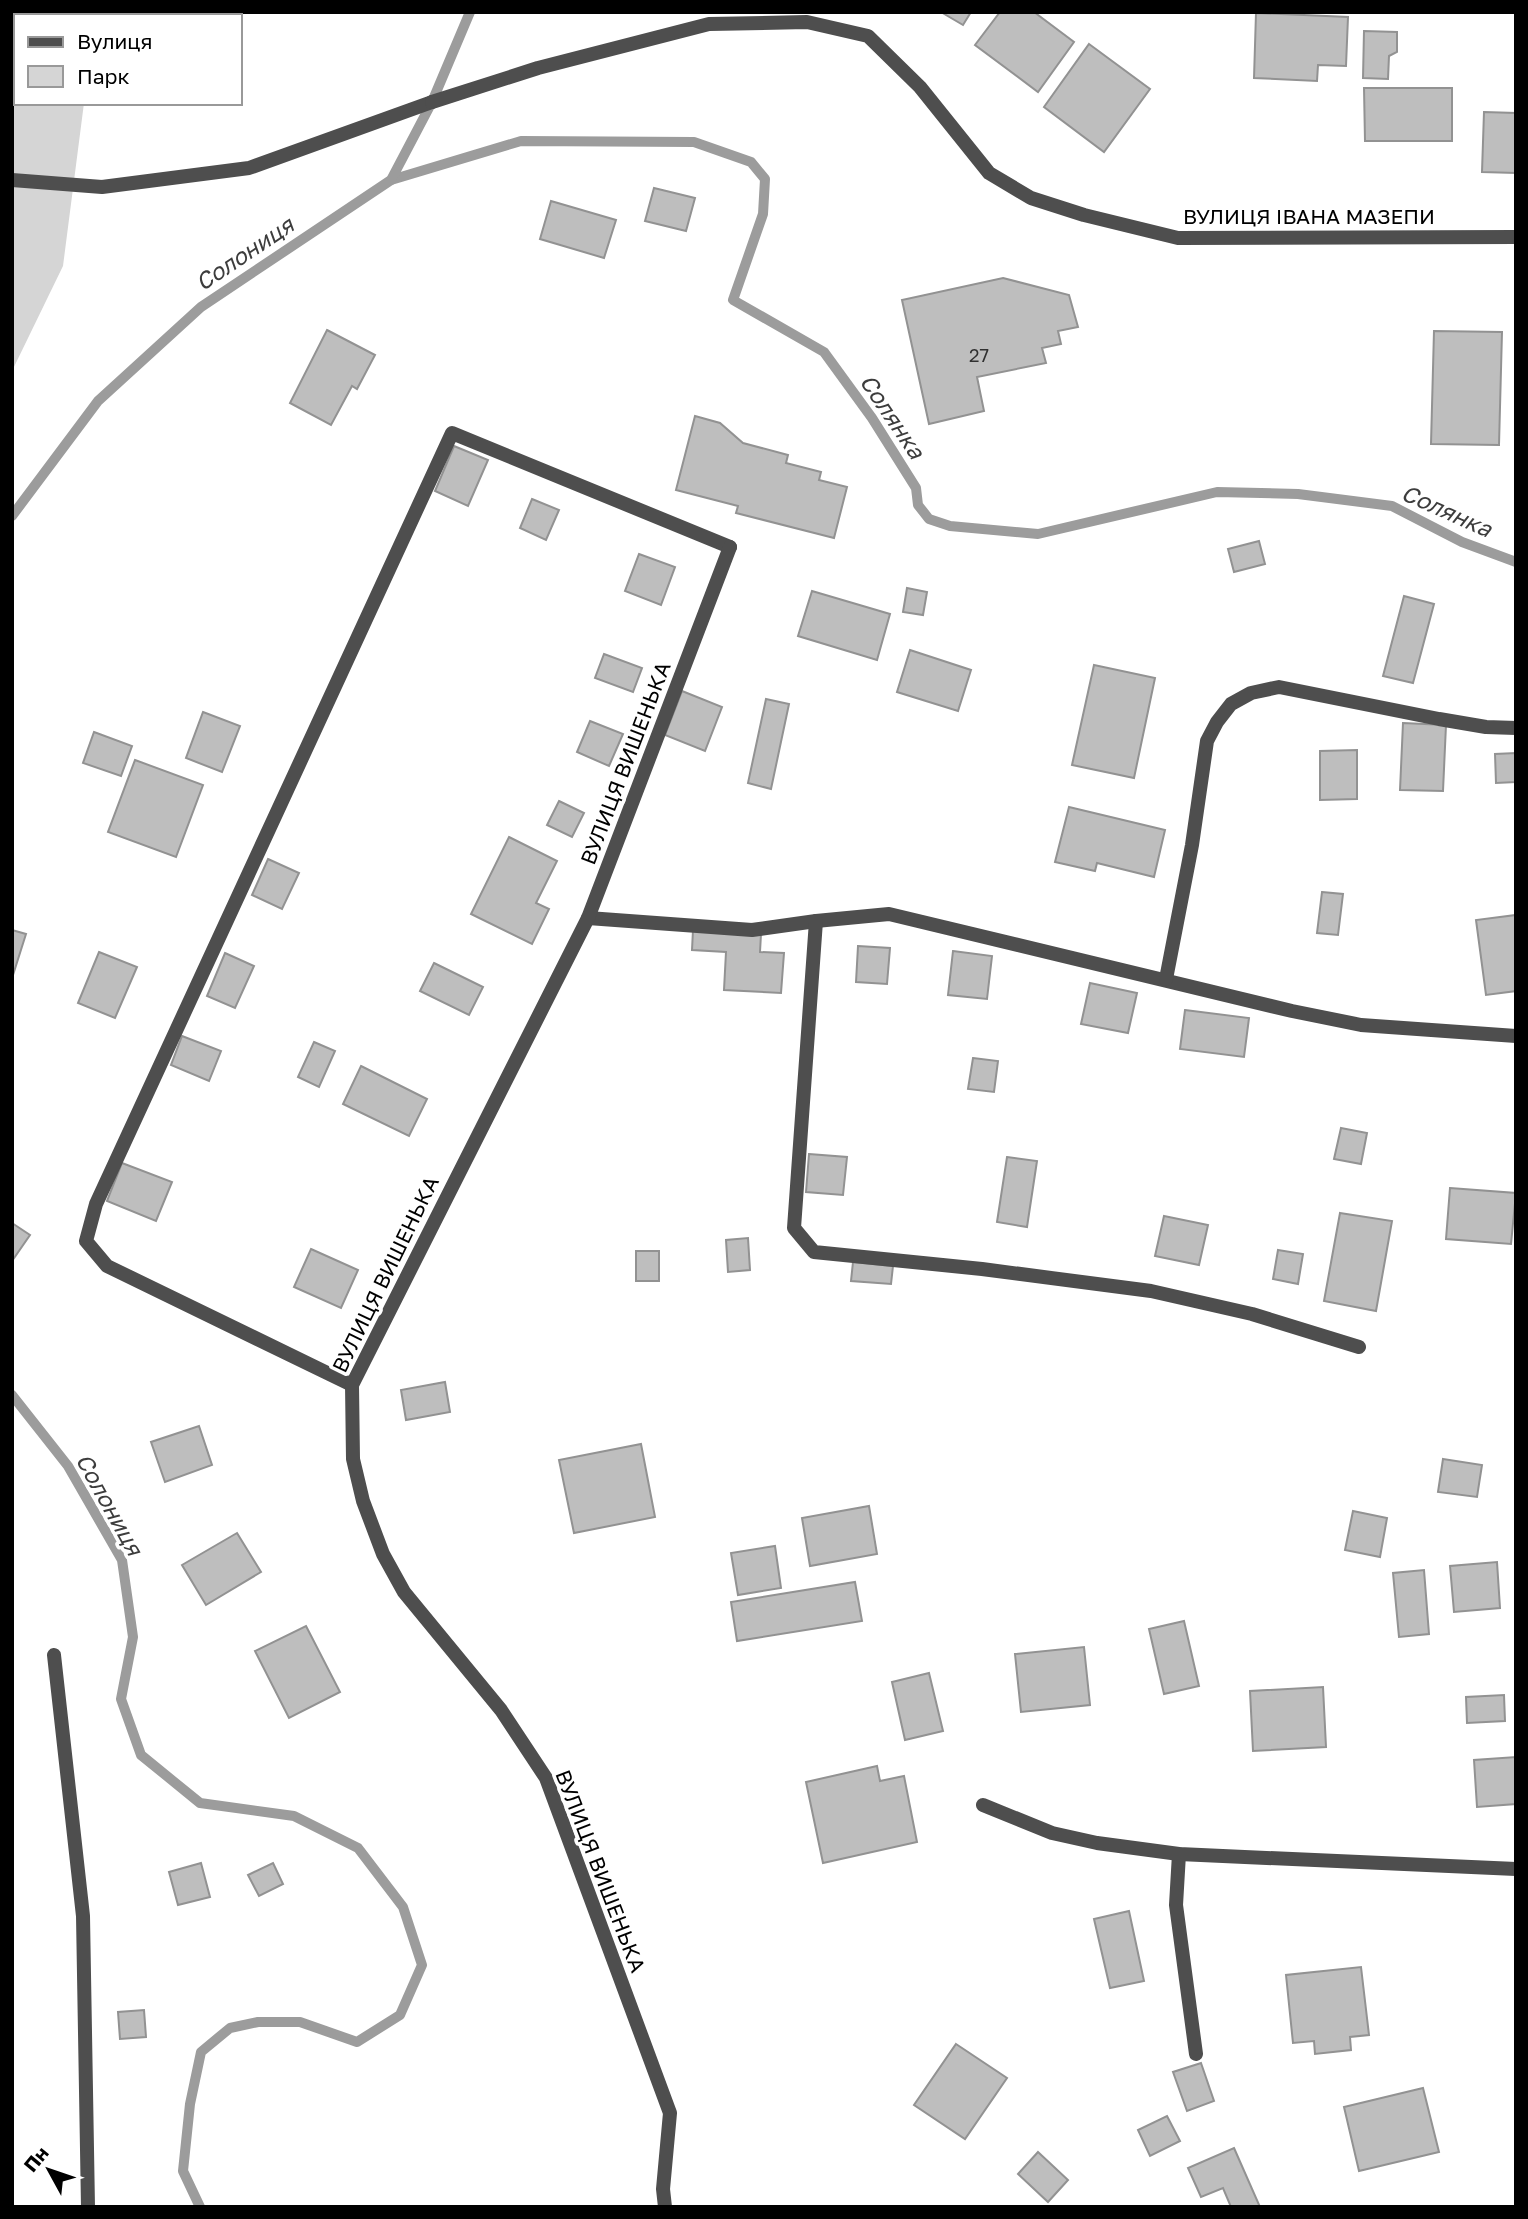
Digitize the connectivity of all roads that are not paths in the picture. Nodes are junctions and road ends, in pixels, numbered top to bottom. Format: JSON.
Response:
{"nodes":[{"id":1,"x":12,"y":180,"type":"edge"},
{"id":2,"x":1516,"y":237,"type":"edge"},
{"id":3,"x":1516,"y":728,"type":"edge"},
{"id":4,"x":588,"y":918,"type":"junction"},
{"id":5,"x":816,"y":921,"type":"junction"},
{"id":6,"x":1166,"y":979,"type":"junction"},
{"id":7,"x":1516,"y":1036,"type":"edge"},
{"id":8,"x":1359,"y":1347,"type":"dead end"},
{"id":9,"x":352,"y":1385,"type":"junction"},
{"id":10,"x":54,"y":1655,"type":"dead end"},
{"id":11,"x":983,"y":1805,"type":"dead end"},
{"id":12,"x":1179,"y":1854,"type":"junction"},
{"id":13,"x":1516,"y":1869,"type":"edge"},
{"id":14,"x":1196,"y":2054,"type":"dead end"},
{"id":15,"x":88,"y":2207,"type":"edge"},
{"id":16,"x":665,"y":2207,"type":"edge"}],
"edges":[{"from":1,"to":2,"type":"street","name":"ВУЛИЦЯ ІВАНА МАЗЕПИ"},
{"from":3,"to":6,"type":"street"},
{"from":4,"to":5,"type":"street"},
{"from":4,"to":9,"type":"street","name":"ВУЛИЦЯ ВИШЕНЬКА"},
{"from":4,"to":9,"type":"street","name":"ВУЛИЦЯ ВИШЕНЬКА"},
{"from":5,"to":6,"type":"street"},
{"from":5,"to":8,"type":"street"},
{"from":6,"to":7,"type":"street"},
{"from":9,"to":16,"type":"street","name":"ВУЛИЦЯ ВИШЕНЬКА"},
{"from":10,"to":15,"type":"street"},
{"from":11,"to":12,"type":"street"},
{"from":12,"to":13,"type":"street"},
{"from":12,"to":14,"type":"street"}]}
